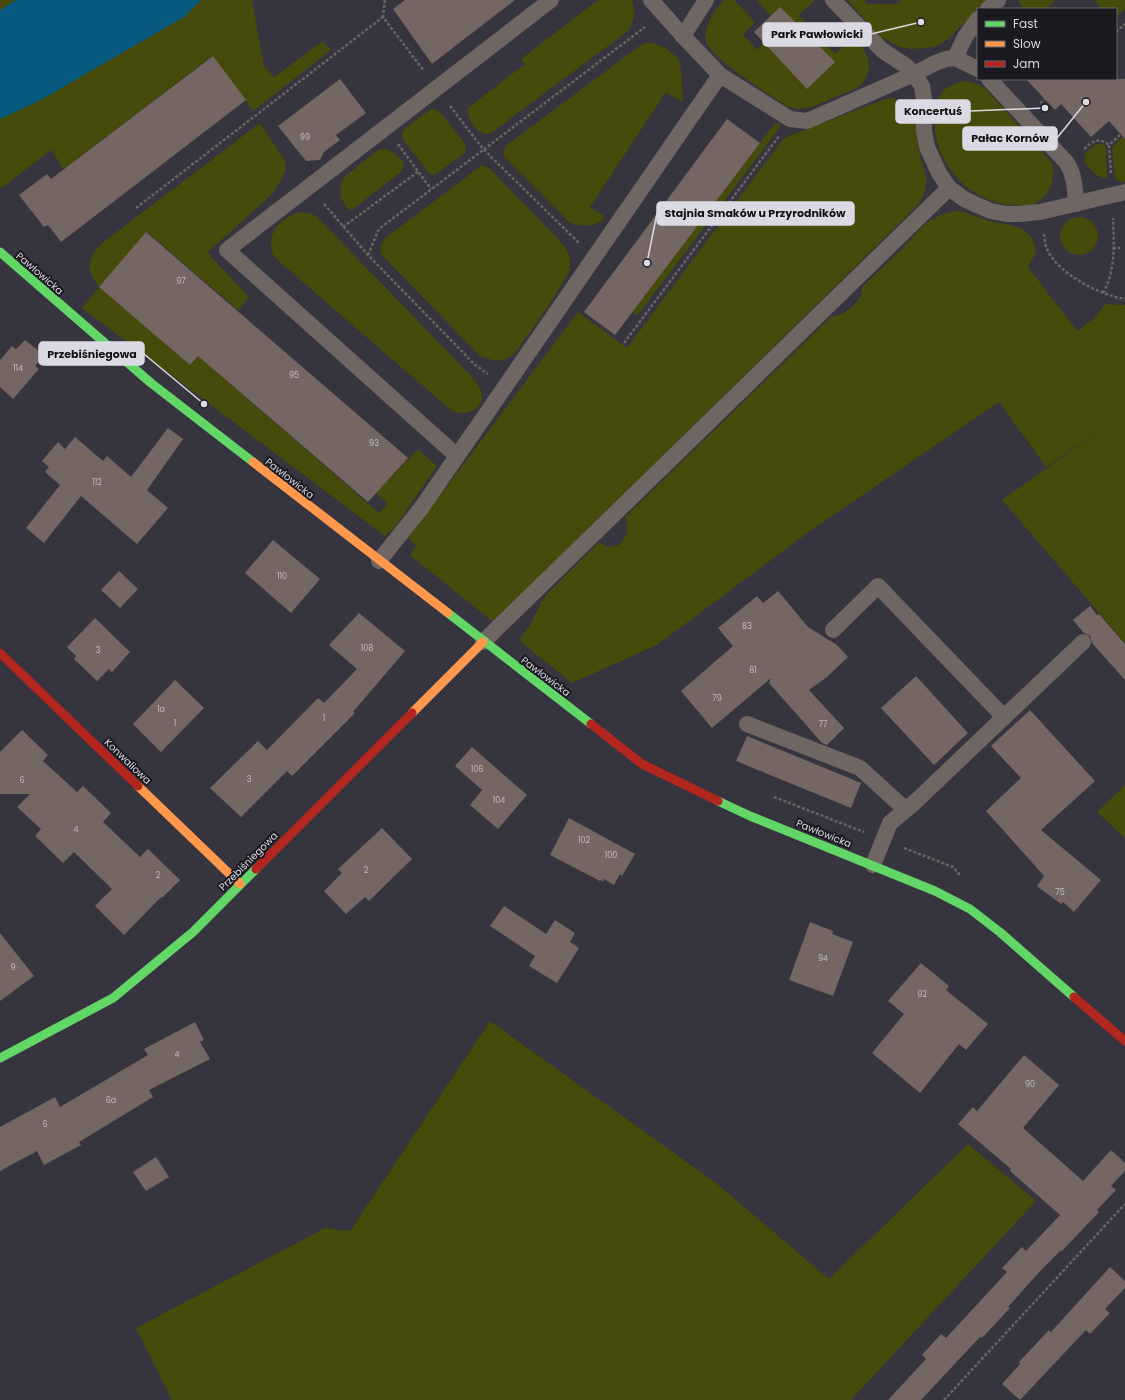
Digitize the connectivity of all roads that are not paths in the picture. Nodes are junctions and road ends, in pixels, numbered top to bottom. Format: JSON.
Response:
{"nodes":[{"id":1,"x":551,"y":0,"type":"edge"},
{"id":2,"x":651,"y":0,"type":"edge"},
{"id":3,"x":706,"y":0,"type":"edge"},
{"id":4,"x":833,"y":0,"type":"edge"},
{"id":5,"x":998,"y":0,"type":"edge"},
{"id":6,"x":989,"y":8,"type":"edge"},
{"id":7,"x":977,"y":20,"type":"edge"},
{"id":8,"x":683,"y":36,"type":"junction"},
{"id":9,"x":955,"y":58,"type":"junction"},
{"id":10,"x":977,"y":69,"type":"edge"},
{"id":11,"x":914,"y":74,"type":"junction"},
{"id":12,"x":720,"y":75,"type":"junction"},
{"id":13,"x":990,"y":80,"type":"edge"},
{"id":14,"x":949,"y":188,"type":"junction"},
{"id":15,"x":1125,"y":192,"type":"edge"},
{"id":16,"x":1076,"y":204,"type":"junction"},
{"id":17,"x":0,"y":252,"type":"edge"},
{"id":18,"x":457,"y":456,"type":"junction"},
{"id":19,"x":379,"y":561,"type":"junction"},
{"id":20,"x":833,"y":630,"type":"dead end"},
{"id":21,"x":483,"y":642,"type":"junction"},
{"id":22,"x":1083,"y":642,"type":"dead end"},
{"id":23,"x":0,"y":653,"type":"edge"},
{"id":24,"x":1004,"y":717,"type":"junction"},
{"id":25,"x":747,"y":724,"type":"dead end"},
{"id":26,"x":906,"y":810,"type":"junction"},
{"id":27,"x":873,"y":865,"type":"junction"},
{"id":28,"x":240,"y":884,"type":"junction"},
{"id":29,"x":1125,"y":1040,"type":"edge"},
{"id":30,"x":0,"y":1058,"type":"edge"}],
"edges":[{"from":1,"to":18,"type":"lane"},
{"from":2,"to":8,"type":"lane"},
{"from":3,"to":8,"type":"lane"},
{"from":4,"to":11,"type":"lane"},
{"from":5,"to":6,"type":"lane"},
{"from":7,"to":9,"type":"lane"},
{"from":8,"to":12,"type":"lane"},
{"from":9,"to":10,"type":"lane"},
{"from":9,"to":11,"type":"lane"},
{"from":11,"to":12,"type":"lane"},
{"from":11,"to":14,"type":"lane"},
{"from":12,"to":18,"type":"lane"},
{"from":13,"to":16,"type":"lane"},
{"from":14,"to":16,"type":"lane"},
{"from":14,"to":21,"type":"lane"},
{"from":15,"to":16,"type":"lane"},
{"from":17,"to":19,"type":"street","name":"Pawłowicka"},
{"from":18,"to":19,"type":"lane"},
{"from":19,"to":21,"type":"street","name":"Pawłowicka"},
{"from":20,"to":24,"type":"lane"},
{"from":21,"to":27,"type":"street","name":"Pawłowicka"},
{"from":21,"to":28,"type":"street","name":"Przebiśniegowa"},
{"from":22,"to":24,"type":"lane"},
{"from":23,"to":28,"type":"street","name":"Konwaliowa"},
{"from":24,"to":26,"type":"lane"},
{"from":25,"to":26,"type":"lane"},
{"from":26,"to":27,"type":"lane"},
{"from":27,"to":29,"type":"street","name":"Pawłowicka"},
{"from":28,"to":30,"type":"street","name":"Przebiśniegowa"}]}
